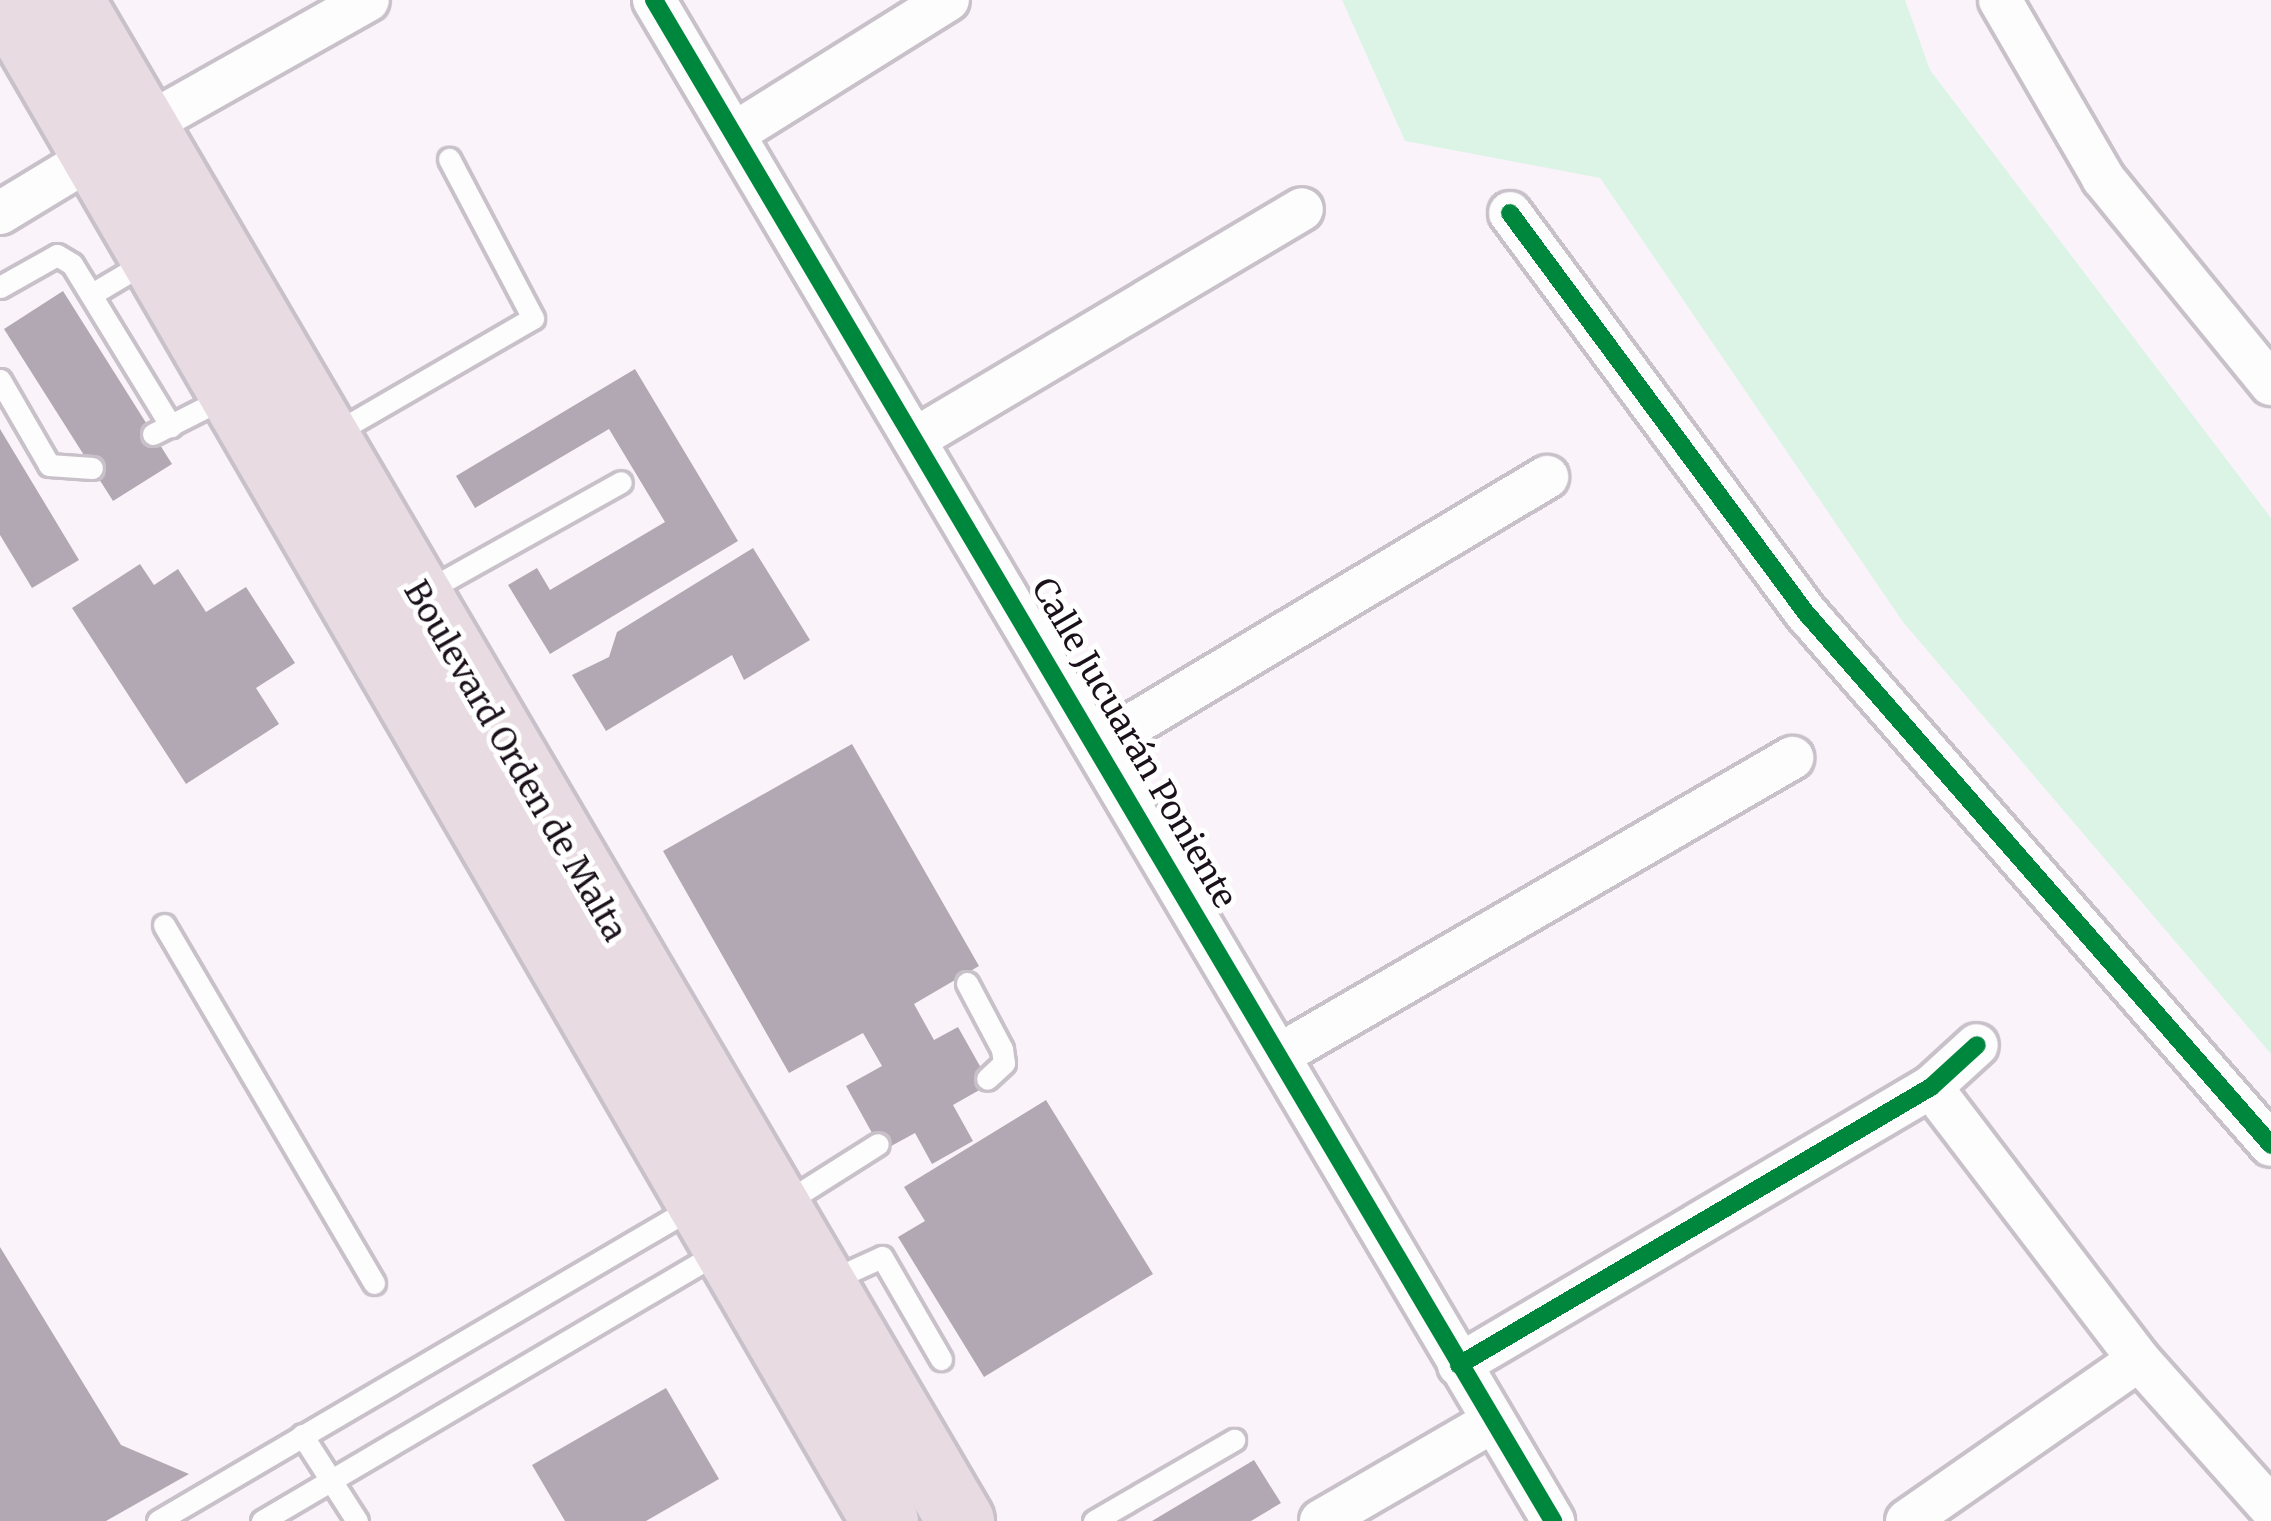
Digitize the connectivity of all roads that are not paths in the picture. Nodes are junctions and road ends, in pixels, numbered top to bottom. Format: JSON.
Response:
{"nodes":[{"id":1,"x":5,"y":0,"type":"edge"},
{"id":2,"x":70,"y":0,"type":"edge"},
{"id":3,"x":368,"y":0,"type":"edge"},
{"id":4,"x":654,"y":0,"type":"edge"},
{"id":5,"x":948,"y":0,"type":"edge"},
{"id":6,"x":2000,"y":0,"type":"edge"},
{"id":7,"x":735,"y":133,"type":"junction"},
{"id":8,"x":118,"y":142,"type":"junction"},
{"id":9,"x":449,"y":159,"type":"dead end"},
{"id":10,"x":1302,"y":209,"type":"dead end"},
{"id":11,"x":1510,"y":212,"type":"dead end"},
{"id":12,"x":0,"y":213,"type":"edge"},
{"id":13,"x":152,"y":259,"type":"junction"},
{"id":14,"x":0,"y":287,"type":"edge"},
{"id":15,"x":92,"y":293,"type":"junction"},
{"id":16,"x":0,"y":380,"type":"edge"},
{"id":17,"x":2271,"y":384,"type":"edge"},
{"id":18,"x":234,"y":393,"type":"junction"},
{"id":19,"x":920,"y":436,"type":"junction"},
{"id":20,"x":325,"y":438,"type":"junction"},
{"id":21,"x":92,"y":468,"type":"dead end"},
{"id":22,"x":1547,"y":477,"type":"dead end"},
{"id":23,"x":621,"y":482,"type":"dead end"},
{"id":24,"x":420,"y":595,"type":"junction"},
{"id":25,"x":1100,"y":744,"type":"junction"},
{"id":26,"x":1792,"y":758,"type":"dead end"},
{"id":27,"x":164,"y":926,"type":"dead end"},
{"id":28,"x":967,"y":983,"type":"dead end"},
{"id":29,"x":1977,"y":1045,"type":"dead end"},
{"id":30,"x":1282,"y":1054,"type":"junction"},
{"id":31,"x":987,"y":1079,"type":"dead end"},
{"id":32,"x":1931,"y":1087,"type":"junction"},
{"id":33,"x":878,"y":1144,"type":"dead end"},
{"id":34,"x":2271,"y":1145,"type":"edge"},
{"id":35,"x":737,"y":1218,"type":"junction"},
{"id":36,"x":374,"y":1283,"type":"dead end"},
{"id":37,"x":824,"y":1284,"type":"junction"},
{"id":38,"x":941,"y":1359,"type":"dead end"},
{"id":39,"x":2139,"y":1360,"type":"junction"},
{"id":40,"x":1460,"y":1365,"type":"junction"},
{"id":41,"x":1490,"y":1423,"type":"junction"},
{"id":42,"x":302,"y":1435,"type":"junction"},
{"id":43,"x":1234,"y":1440,"type":"dead end"},
{"id":44,"x":332,"y":1480,"type":"junction"},
{"id":45,"x":2271,"y":1508,"type":"edge"},
{"id":46,"x":158,"y":1521,"type":"edge"},
{"id":47,"x":262,"y":1521,"type":"edge"},
{"id":48,"x":357,"y":1521,"type":"edge"},
{"id":49,"x":884,"y":1521,"type":"edge"},
{"id":50,"x":961,"y":1521,"type":"edge"},
{"id":51,"x":1094,"y":1521,"type":"edge"},
{"id":52,"x":1321,"y":1521,"type":"edge"},
{"id":53,"x":1553,"y":1521,"type":"edge"},
{"id":54,"x":1907,"y":1521,"type":"edge"}],
"edges":[{"from":1,"to":8,"type":"highway","name":"Boulevard Orden de Malta"},
{"from":2,"to":8,"type":"highway","name":"Boulevard Orden de Malta"},
{"from":3,"to":8,"type":"street"},
{"from":4,"to":7,"type":"street","name":"Calle Jucuarán Poniente"},
{"from":5,"to":7,"type":"street"},
{"from":6,"to":17,"type":"street"},
{"from":7,"to":19,"type":"street","name":"Calle Jucuarán Poniente"},
{"from":8,"to":12,"type":"street"},
{"from":8,"to":13,"type":"highway","name":"Boulevard Orden de Malta"},
{"from":8,"to":20,"type":"highway","name":"Boulevard Orden de Malta"},
{"from":9,"to":20,"type":"lane"},
{"from":10,"to":19,"type":"street"},
{"from":11,"to":34,"type":"street"},
{"from":13,"to":15,"type":"lane"},
{"from":13,"to":18,"type":"highway","name":"Boulevard Orden de Malta"},
{"from":14,"to":15,"type":"lane"},
{"from":15,"to":18,"type":"lane"},
{"from":16,"to":21,"type":"lane"},
{"from":18,"to":35,"type":"highway","name":"Boulevard Orden de Malta"},
{"from":19,"to":25,"type":"street","name":"Calle Jucuarán Poniente"},
{"from":20,"to":24,"type":"highway","name":"Boulevard Orden de Malta"},
{"from":22,"to":25,"type":"street"},
{"from":23,"to":24,"type":"lane"},
{"from":24,"to":35,"type":"highway","name":"Boulevard Orden de Malta"},
{"from":25,"to":30,"type":"street","name":"Calle Jucuarán Poniente"},
{"from":26,"to":30,"type":"street"},
{"from":27,"to":36,"type":"lane"},
{"from":28,"to":31,"type":"lane"},
{"from":29,"to":32,"type":"street"},
{"from":30,"to":40,"type":"street","name":"Calle Jucuarán Poniente"},
{"from":32,"to":39,"type":"street"},
{"from":32,"to":40,"type":"street"},
{"from":33,"to":35,"type":"lane"},
{"from":35,"to":37,"type":"highway","name":"Boulevard Orden de Malta"},
{"from":35,"to":42,"type":"lane"},
{"from":35,"to":44,"type":"lane"},
{"from":35,"to":49,"type":"highway","name":"Boulevard Orden de Malta"},
{"from":37,"to":38,"type":"lane"},
{"from":37,"to":50,"type":"highway","name":"Boulevard Orden de Malta"},
{"from":39,"to":45,"type":"street"},
{"from":39,"to":54,"type":"street"},
{"from":40,"to":41,"type":"street","name":"Calle Jucuarán Poniente"},
{"from":41,"to":52,"type":"street"},
{"from":41,"to":53,"type":"street","name":"Calle Jucuarán Poniente"},
{"from":42,"to":44,"type":"lane"},
{"from":42,"to":46,"type":"lane"},
{"from":43,"to":51,"type":"lane"},
{"from":44,"to":47,"type":"lane"},
{"from":44,"to":48,"type":"lane"}]}
